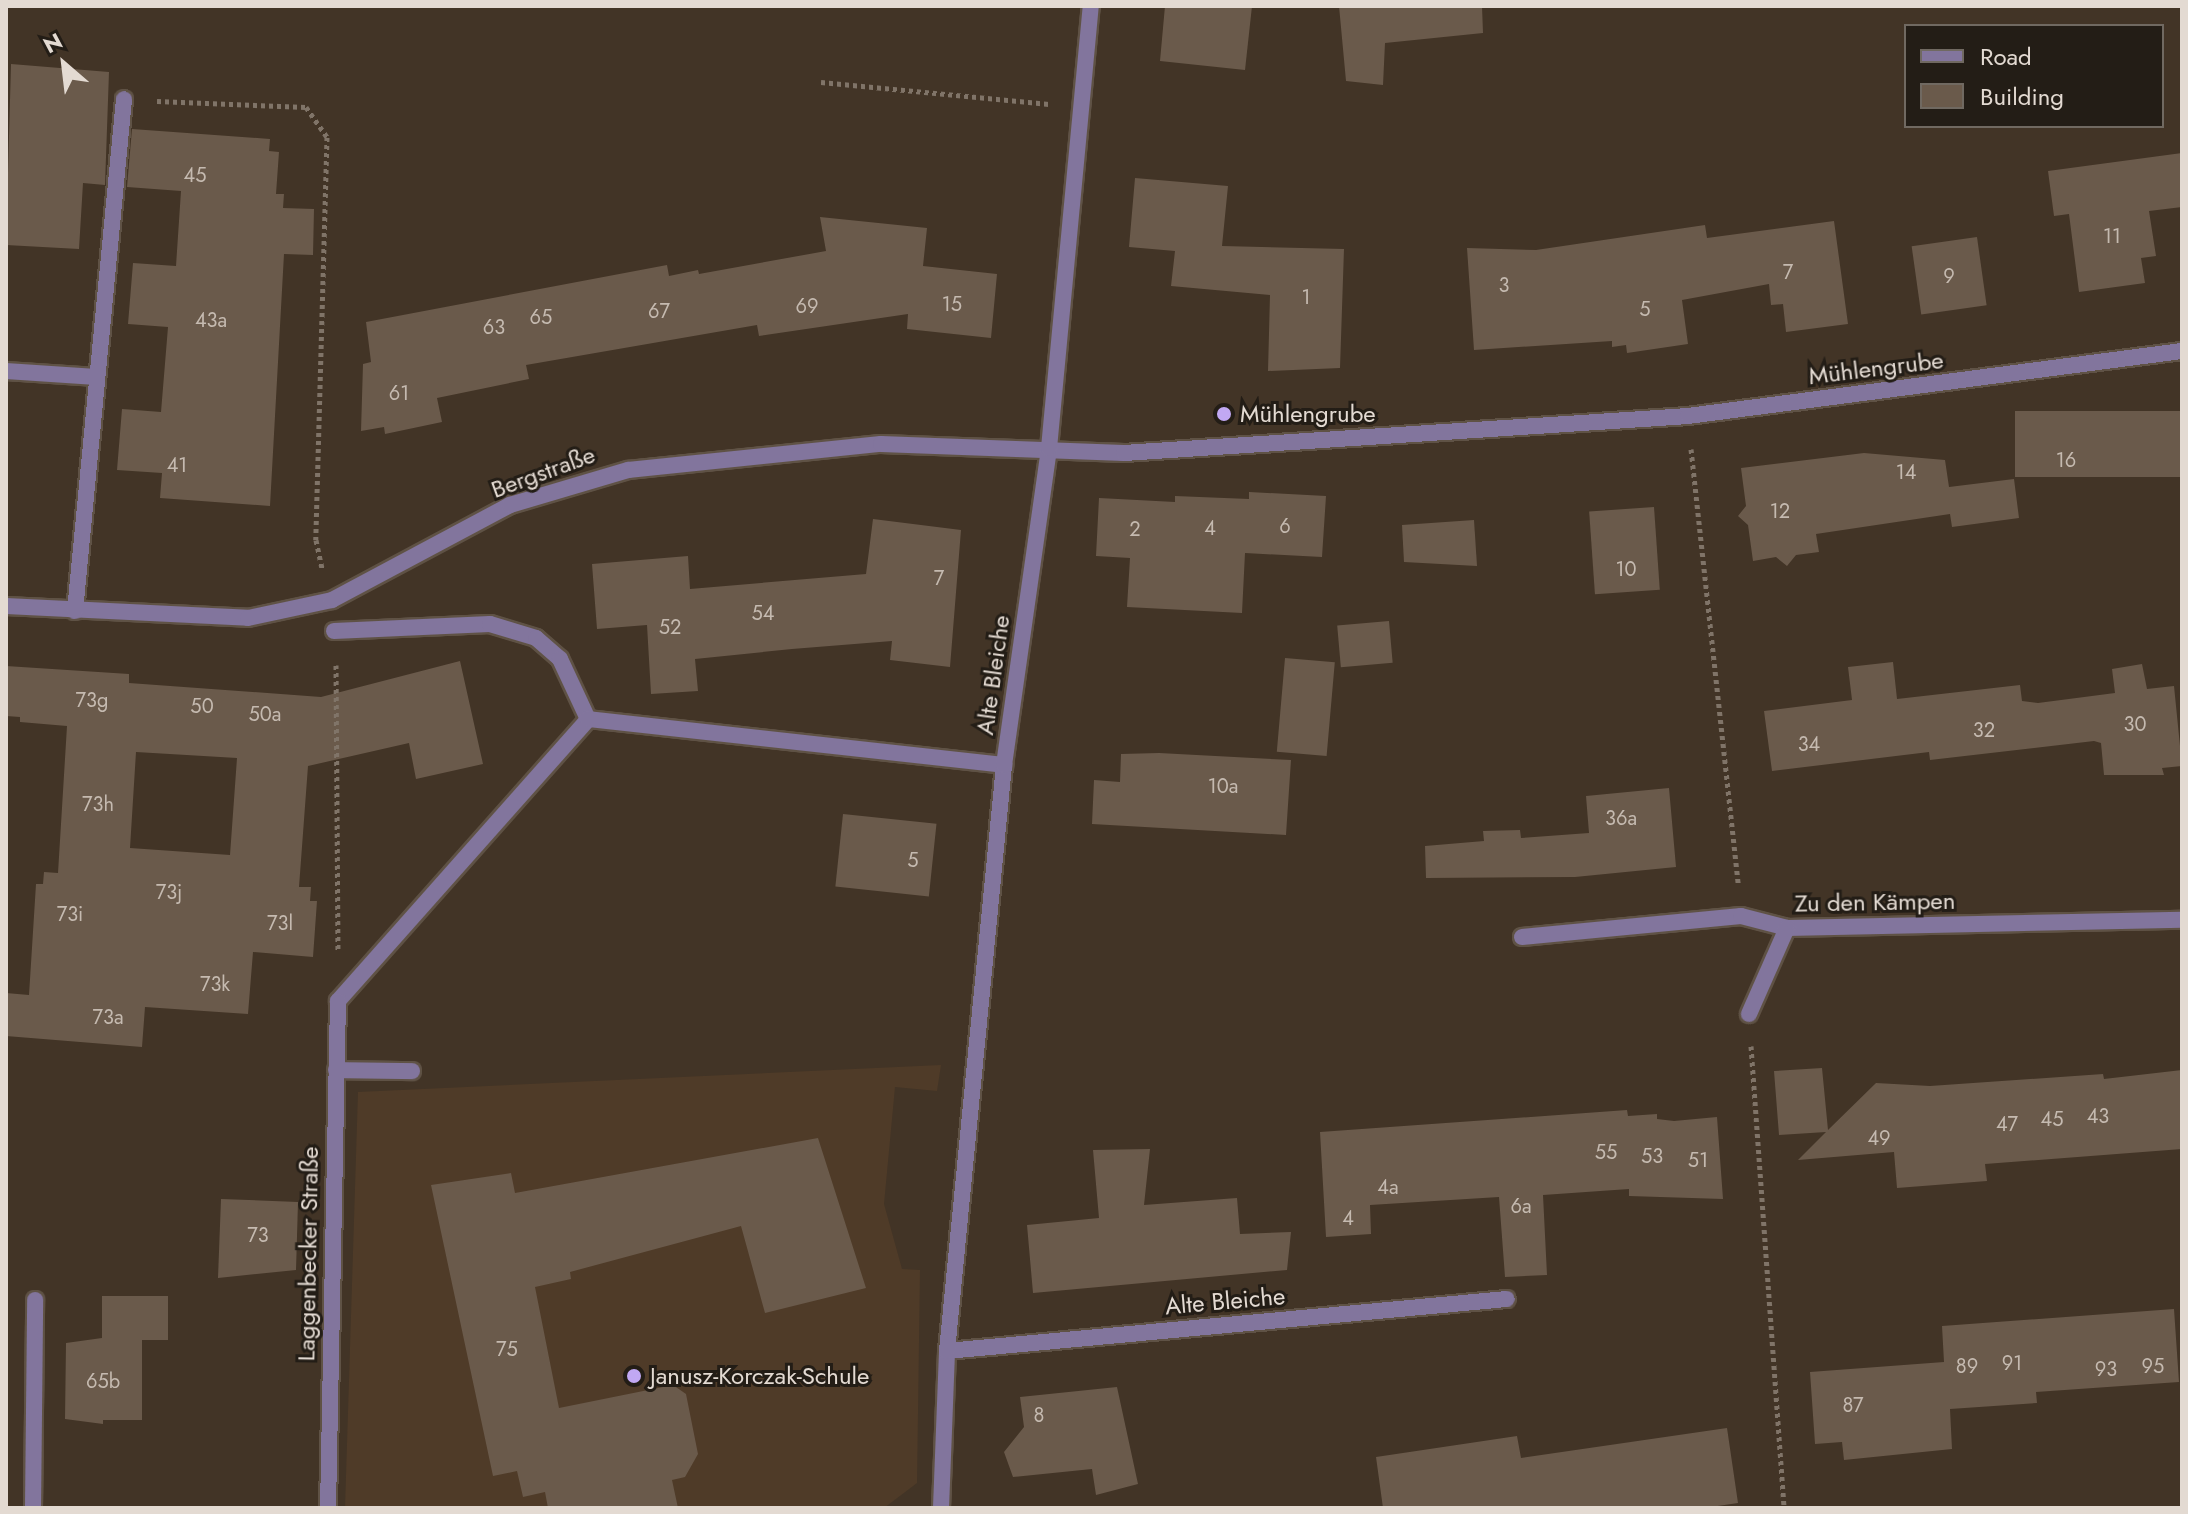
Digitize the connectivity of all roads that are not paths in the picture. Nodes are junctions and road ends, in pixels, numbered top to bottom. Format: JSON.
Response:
{"nodes":[{"id":1,"x":1091,"y":6,"type":"edge"},
{"id":2,"x":124,"y":99,"type":"road end"},
{"id":3,"x":2182,"y":351,"type":"edge"},
{"id":4,"x":6,"y":371,"type":"edge"},
{"id":5,"x":96,"y":377,"type":"junction"},
{"id":6,"x":1049,"y":448,"type":"junction"},
{"id":7,"x":6,"y":606,"type":"edge"},
{"id":8,"x":75,"y":611,"type":"junction"},
{"id":9,"x":334,"y":631,"type":"road end"},
{"id":10,"x":588,"y":719,"type":"junction"},
{"id":11,"x":1004,"y":765,"type":"junction"},
{"id":12,"x":2182,"y":920,"type":"edge"},
{"id":13,"x":1787,"y":928,"type":"junction"},
{"id":14,"x":1522,"y":937,"type":"dead end"},
{"id":15,"x":1749,"y":1014,"type":"road end"},
{"id":16,"x":336,"y":1070,"type":"junction"},
{"id":17,"x":412,"y":1071,"type":"dead end"},
{"id":18,"x":1507,"y":1299,"type":"dead end"},
{"id":19,"x":35,"y":1300,"type":"dead end"},
{"id":20,"x":947,"y":1351,"type":"junction"},
{"id":21,"x":33,"y":1508,"type":"edge"},
{"id":22,"x":328,"y":1508,"type":"edge"},
{"id":23,"x":941,"y":1508,"type":"edge"}],
"edges":[{"from":1,"to":6,"type":"street","name":"Alte Bleiche"},
{"from":2,"to":5,"type":"street"},
{"from":3,"to":6,"type":"street","name":"Mühlengrube"},
{"from":4,"to":5,"type":"street"},
{"from":5,"to":8,"type":"street"},
{"from":6,"to":8,"type":"street","name":"Bergstraße"},
{"from":6,"to":11,"type":"street","name":"Alte Bleiche"},
{"from":7,"to":8,"type":"street","name":"Bergstraße"},
{"from":9,"to":10,"type":"street"},
{"from":10,"to":11,"type":"street"},
{"from":10,"to":16,"type":"street","name":"Laggenbecker Straße"},
{"from":11,"to":20,"type":"street","name":"Alte Bleiche"},
{"from":12,"to":13,"type":"street","name":"Zu den Kämpen"},
{"from":13,"to":14,"type":"street","name":"Zu den Kämpen"},
{"from":13,"to":15,"type":"street"},
{"from":16,"to":17,"type":"street"},
{"from":16,"to":22,"type":"street","name":"Laggenbecker Straße"},
{"from":18,"to":20,"type":"street","name":"Alte Bleiche"},
{"from":19,"to":21,"type":"street"},
{"from":20,"to":23,"type":"street","name":"Alte Bleiche"}]}
